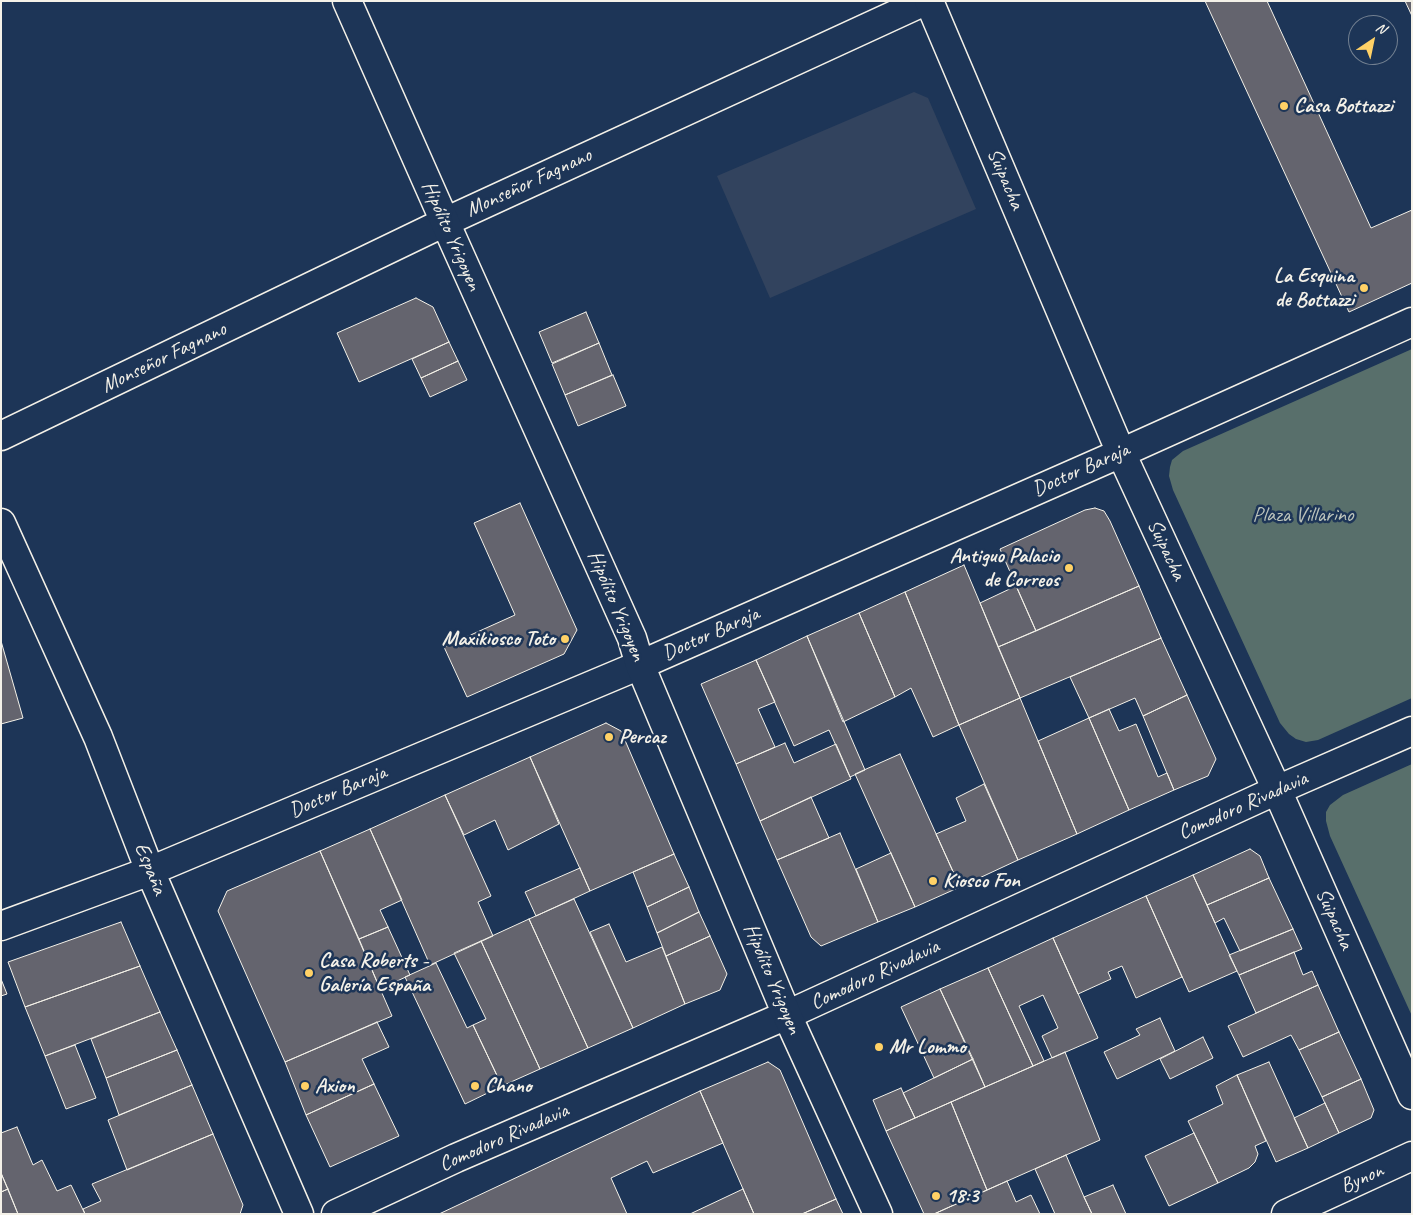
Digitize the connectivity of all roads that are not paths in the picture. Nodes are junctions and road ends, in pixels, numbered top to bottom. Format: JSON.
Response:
{"nodes":[{"id":1,"x":347,"y":1,"type":"edge"},
{"id":2,"x":925,"y":1,"type":"edge"},
{"id":3,"x":929,"y":1,"type":"edge"},
{"id":4,"x":445,"y":222,"type":"junction"},
{"id":5,"x":1412,"y":322,"type":"edge"},
{"id":6,"x":1,"y":436,"type":"edge"},
{"id":7,"x":1121,"y":453,"type":"junction"},
{"id":8,"x":1,"y":523,"type":"edge"},
{"id":9,"x":640,"y":665,"type":"junction"},
{"id":10,"x":1412,"y":731,"type":"edge"},
{"id":11,"x":1277,"y":790,"type":"junction"},
{"id":12,"x":150,"y":871,"type":"junction"},
{"id":13,"x":1,"y":926,"type":"edge"},
{"id":14,"x":787,"y":1015,"type":"junction"},
{"id":15,"x":1412,"y":1095,"type":"edge"},
{"id":16,"x":1412,"y":1156,"type":"edge"},
{"id":17,"x":299,"y":1214,"type":"edge"},
{"id":18,"x":336,"y":1214,"type":"edge"},
{"id":19,"x":878,"y":1214,"type":"edge"},
{"id":20,"x":1286,"y":1214,"type":"edge"}],
"edges":[{"from":1,"to":4,"type":"street","name":"Hipólito Yrigoyen"},
{"from":2,"to":4,"type":"street","name":"Monseñor Fagnano"},
{"from":3,"to":7,"type":"street","name":"Suipacha"},
{"from":4,"to":6,"type":"street","name":"Monseñor Fagnano"},
{"from":4,"to":9,"type":"street","name":"Hipólito Yrigoyen"},
{"from":5,"to":7,"type":"street","name":"Doctor Baraja"},
{"from":7,"to":9,"type":"street","name":"Doctor Baraja"},
{"from":7,"to":11,"type":"street","name":"Suipacha"},
{"from":8,"to":12,"type":"street","name":"España"},
{"from":9,"to":12,"type":"street","name":"Doctor Baraja"},
{"from":9,"to":14,"type":"street","name":"Hipólito Yrigoyen"},
{"from":10,"to":11,"type":"street","name":"Comodoro Rivadavia"},
{"from":11,"to":14,"type":"street","name":"Comodoro Rivadavia"},
{"from":11,"to":15,"type":"street","name":"Suipacha"},
{"from":12,"to":13,"type":"street","name":"Doctor Baraja"},
{"from":12,"to":17,"type":"street","name":"España"},
{"from":14,"to":18,"type":"street","name":"Comodoro Rivadavia"},
{"from":14,"to":19,"type":"street","name":"Hipólito Yrigoyen"},
{"from":16,"to":20,"type":"street","name":"Bynon"}]}
